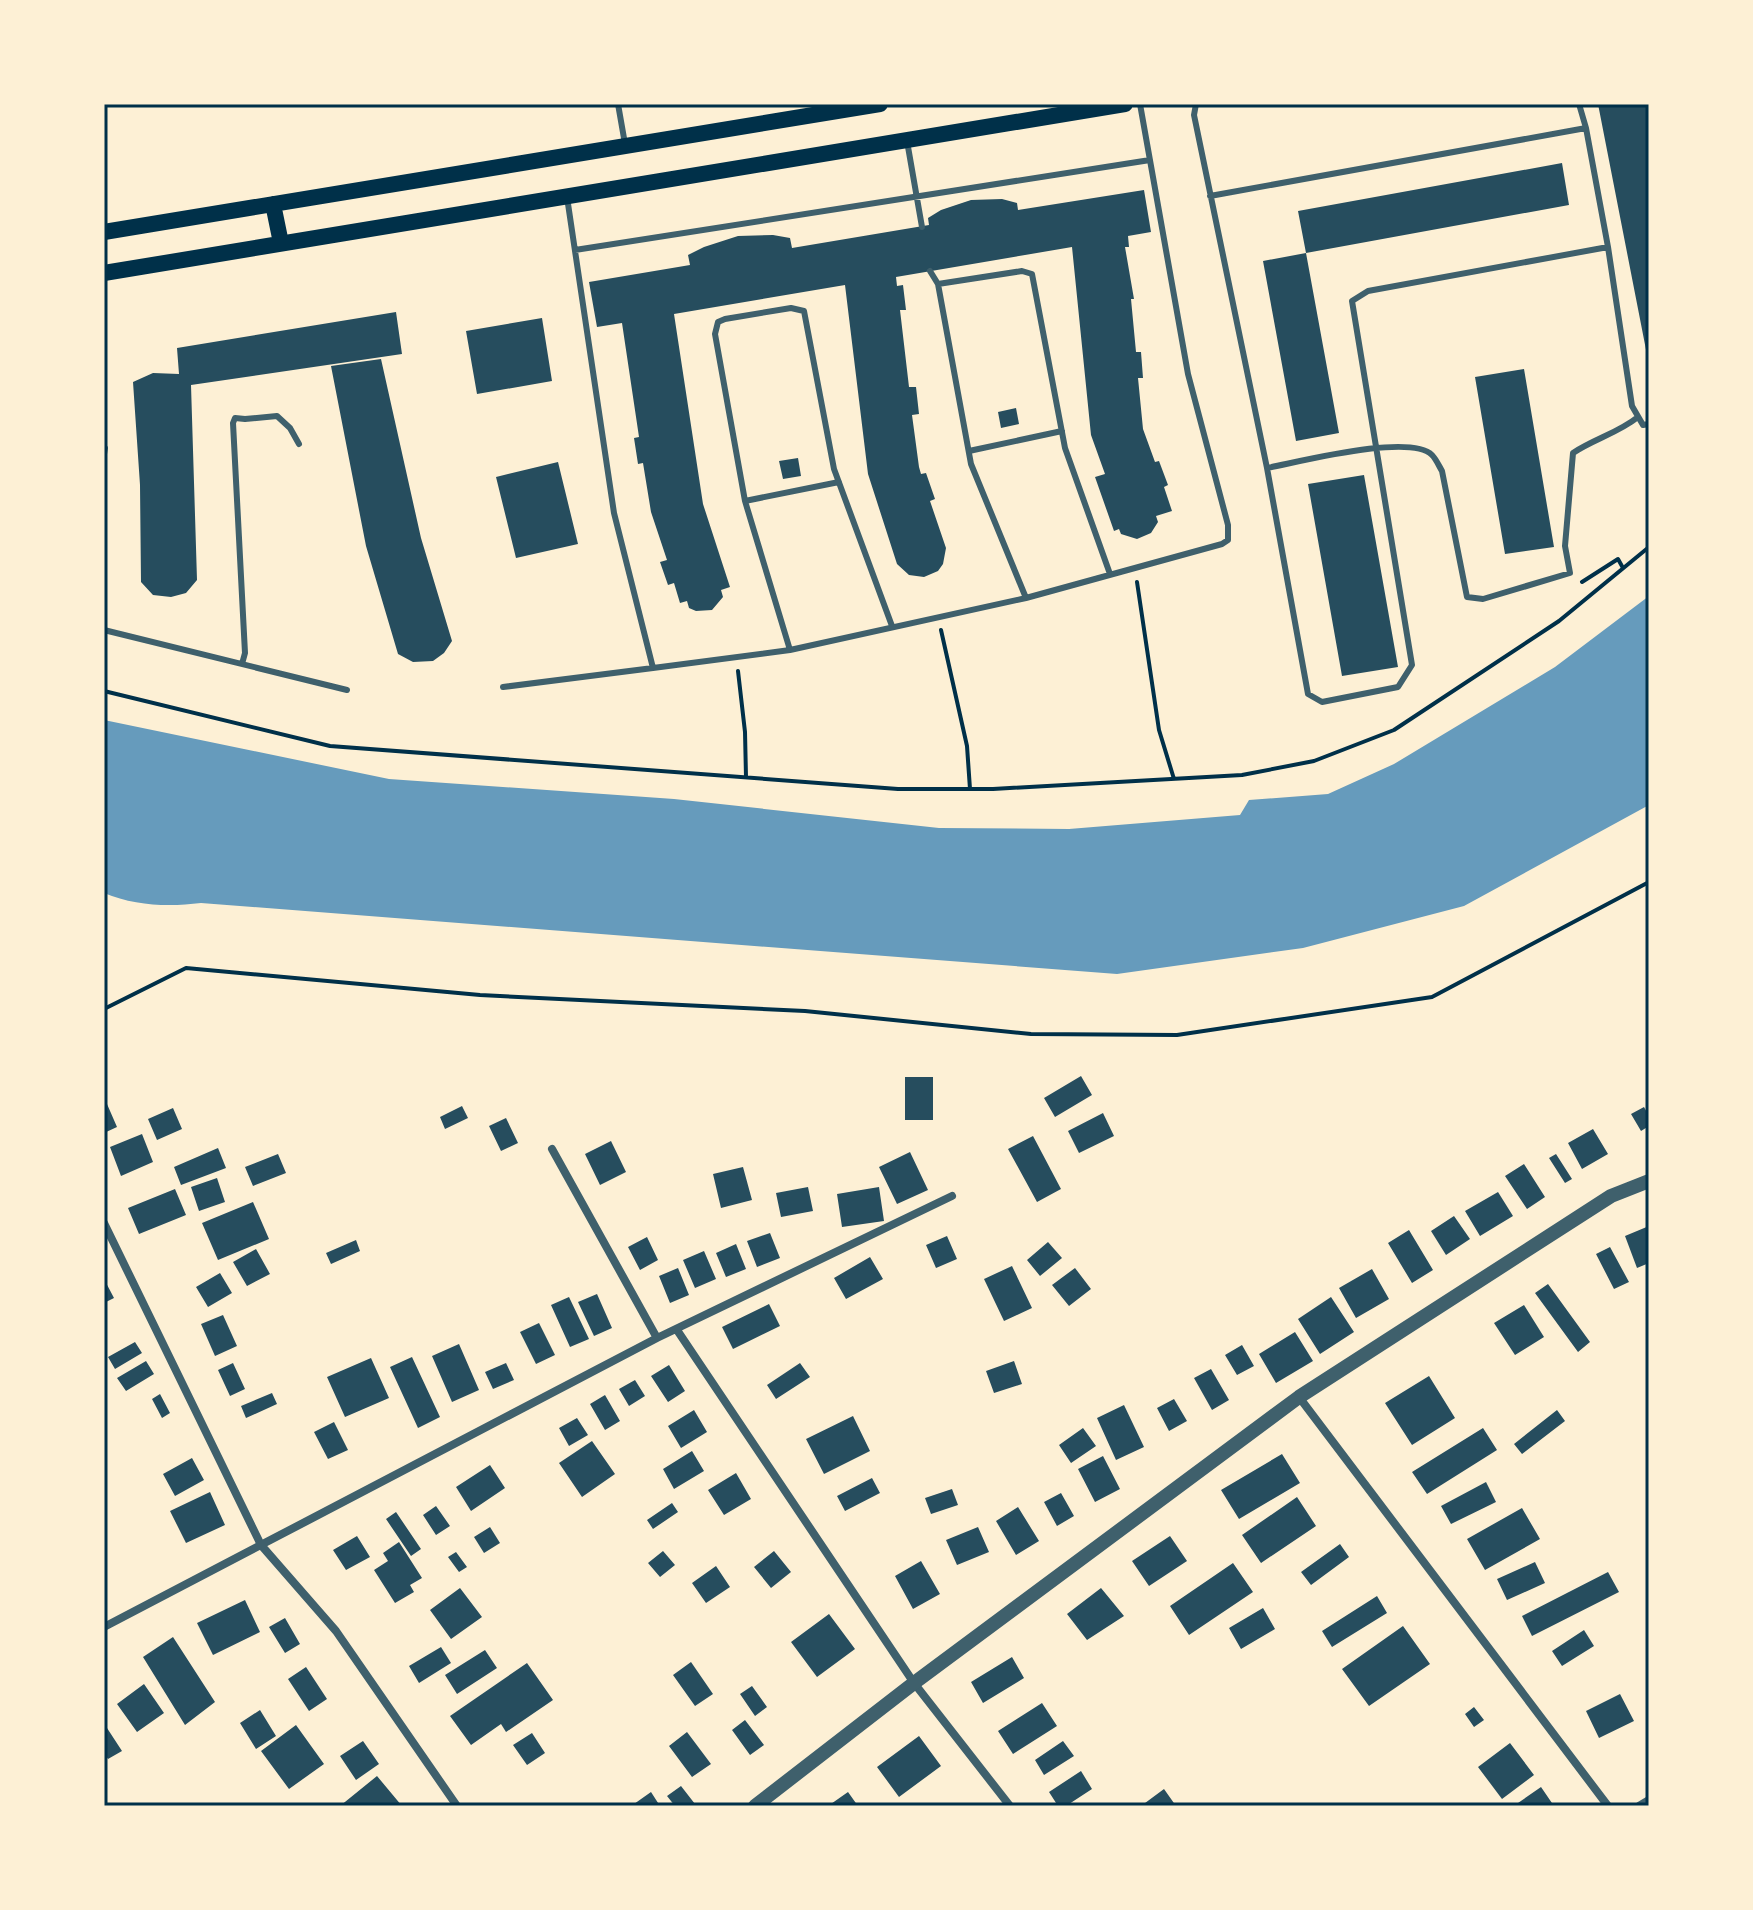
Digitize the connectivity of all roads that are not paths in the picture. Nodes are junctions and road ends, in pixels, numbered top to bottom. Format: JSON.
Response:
{"nodes":[{"id":1,"x":618,"y":104,"type":"edge"},
{"id":2,"x":880,"y":104,"type":"edge"},
{"id":3,"x":1125,"y":104,"type":"edge"},
{"id":4,"x":1140,"y":104,"type":"edge"},
{"id":5,"x":1196,"y":104,"type":"edge"},
{"id":6,"x":1579,"y":104,"type":"edge"},
{"id":7,"x":1586,"y":128,"type":"junction"},
{"id":8,"x":907,"y":141,"type":"junction"},
{"id":9,"x":626,"y":146,"type":"junction"},
{"id":10,"x":1150,"y":160,"type":"junction"},
{"id":11,"x":1210,"y":196,"type":"junction"},
{"id":12,"x":567,"y":197,"type":"junction"},
{"id":13,"x":917,"y":197,"type":"junction"},
{"id":14,"x":273,"y":204,"type":"junction"},
{"id":15,"x":922,"y":227,"type":"dead end"},
{"id":16,"x":104,"y":232,"type":"edge"},
{"id":17,"x":281,"y":243,"type":"junction"},
{"id":18,"x":1608,"y":247,"type":"junction"},
{"id":19,"x":575,"y":250,"type":"junction"},
{"id":20,"x":930,"y":271,"type":"dead end"},
{"id":21,"x":104,"y":273,"type":"edge"},
{"id":22,"x":938,"y":284,"type":"junction"},
{"id":23,"x":1638,"y":417,"type":"junction"},
{"id":24,"x":1649,"y":424,"type":"edge"},
{"id":25,"x":1062,"y":431,"type":"junction"},
{"id":26,"x":299,"y":444,"type":"dead end"},
{"id":27,"x":1375,"y":447,"type":"junction"},
{"id":28,"x":105,"y":448,"type":"edge"},
{"id":29,"x":969,"y":451,"type":"junction"},
{"id":30,"x":104,"y":454,"type":"edge"},
{"id":31,"x":1267,"y":468,"type":"junction"},
{"id":32,"x":839,"y":482,"type":"junction"},
{"id":33,"x":745,"y":501,"type":"junction"},
{"id":34,"x":1110,"y":574,"type":"junction"},
{"id":35,"x":1026,"y":598,"type":"junction"},
{"id":36,"x":892,"y":626,"type":"junction"},
{"id":37,"x":104,"y":630,"type":"edge"},
{"id":38,"x":790,"y":650,"type":"junction"},
{"id":39,"x":242,"y":664,"type":"junction"},
{"id":40,"x":653,"y":668,"type":"junction"},
{"id":41,"x":503,"y":687,"type":"dead end"},
{"id":42,"x":347,"y":690,"type":"dead end"},
{"id":43,"x":552,"y":1149,"type":"dead end"},
{"id":44,"x":1649,"y":1181,"type":"edge"},
{"id":45,"x":952,"y":1196,"type":"dead end"},
{"id":46,"x":104,"y":1223,"type":"edge"},
{"id":47,"x":677,"y":1330,"type":"junction"},
{"id":48,"x":657,"y":1338,"type":"junction"},
{"id":49,"x":1299,"y":1397,"type":"junction"},
{"id":50,"x":261,"y":1545,"type":"junction"},
{"id":51,"x":104,"y":1627,"type":"edge"},
{"id":52,"x":914,"y":1683,"type":"junction"},
{"id":53,"x":1649,"y":1800,"type":"edge"},
{"id":54,"x":457,"y":1806,"type":"edge"},
{"id":55,"x":755,"y":1806,"type":"edge"},
{"id":56,"x":1010,"y":1806,"type":"edge"},
{"id":57,"x":1608,"y":1806,"type":"edge"},
{"id":58,"x":1639,"y":1806,"type":"edge"}],
"edges":[{"from":1,"to":9,"type":"lane"},
{"from":2,"to":9,"type":"main road"},
{"from":3,"to":8,"type":"main road"},
{"from":4,"to":10,"type":"lane"},
{"from":5,"to":11,"type":"lane"},
{"from":6,"to":7,"type":"lane"},
{"from":7,"to":11,"type":"lane"},
{"from":7,"to":18,"type":"lane"},
{"from":8,"to":12,"type":"main road"},
{"from":8,"to":13,"type":"lane"},
{"from":9,"to":14,"type":"main road"},
{"from":10,"to":13,"type":"lane"},
{"from":10,"to":34,"type":"lane"},
{"from":11,"to":31,"type":"lane"},
{"from":12,"to":17,"type":"main road"},
{"from":12,"to":19,"type":"lane"},
{"from":13,"to":15,"type":"lane"},
{"from":13,"to":19,"type":"lane"},
{"from":14,"to":16,"type":"main road"},
{"from":14,"to":17,"type":"main road"},
{"from":17,"to":21,"type":"main road"},
{"from":18,"to":23,"type":"lane"},
{"from":18,"to":27,"type":"lane"},
{"from":19,"to":40,"type":"lane"},
{"from":20,"to":22,"type":"lane"},
{"from":22,"to":25,"type":"lane"},
{"from":22,"to":29,"type":"lane"},
{"from":23,"to":24,"type":"lane"},
{"from":23,"to":27,"type":"lane"},
{"from":25,"to":29,"type":"lane"},
{"from":25,"to":34,"type":"lane"},
{"from":26,"to":39,"type":"lane"},
{"from":27,"to":31,"type":"lane"},
{"from":27,"to":31,"type":"lane"},
{"from":28,"to":30,"type":"lane"},
{"from":29,"to":35,"type":"lane"},
{"from":32,"to":33,"type":"lane"},
{"from":32,"to":33,"type":"lane"},
{"from":32,"to":36,"type":"lane"},
{"from":33,"to":38,"type":"lane"},
{"from":34,"to":35,"type":"lane"},
{"from":35,"to":36,"type":"lane"},
{"from":36,"to":38,"type":"lane"},
{"from":37,"to":39,"type":"lane"},
{"from":38,"to":40,"type":"lane"},
{"from":39,"to":42,"type":"lane"},
{"from":40,"to":41,"type":"lane"},
{"from":43,"to":48,"type":"street"},
{"from":44,"to":49,"type":"street"},
{"from":45,"to":47,"type":"street"},
{"from":46,"to":50,"type":"street"},
{"from":47,"to":48,"type":"street"},
{"from":47,"to":52,"type":"street"},
{"from":48,"to":50,"type":"street"},
{"from":49,"to":52,"type":"street"},
{"from":49,"to":57,"type":"street"},
{"from":50,"to":51,"type":"street"},
{"from":50,"to":54,"type":"street"},
{"from":52,"to":55,"type":"street"},
{"from":52,"to":56,"type":"street"},
{"from":53,"to":58,"type":"street"}]}
